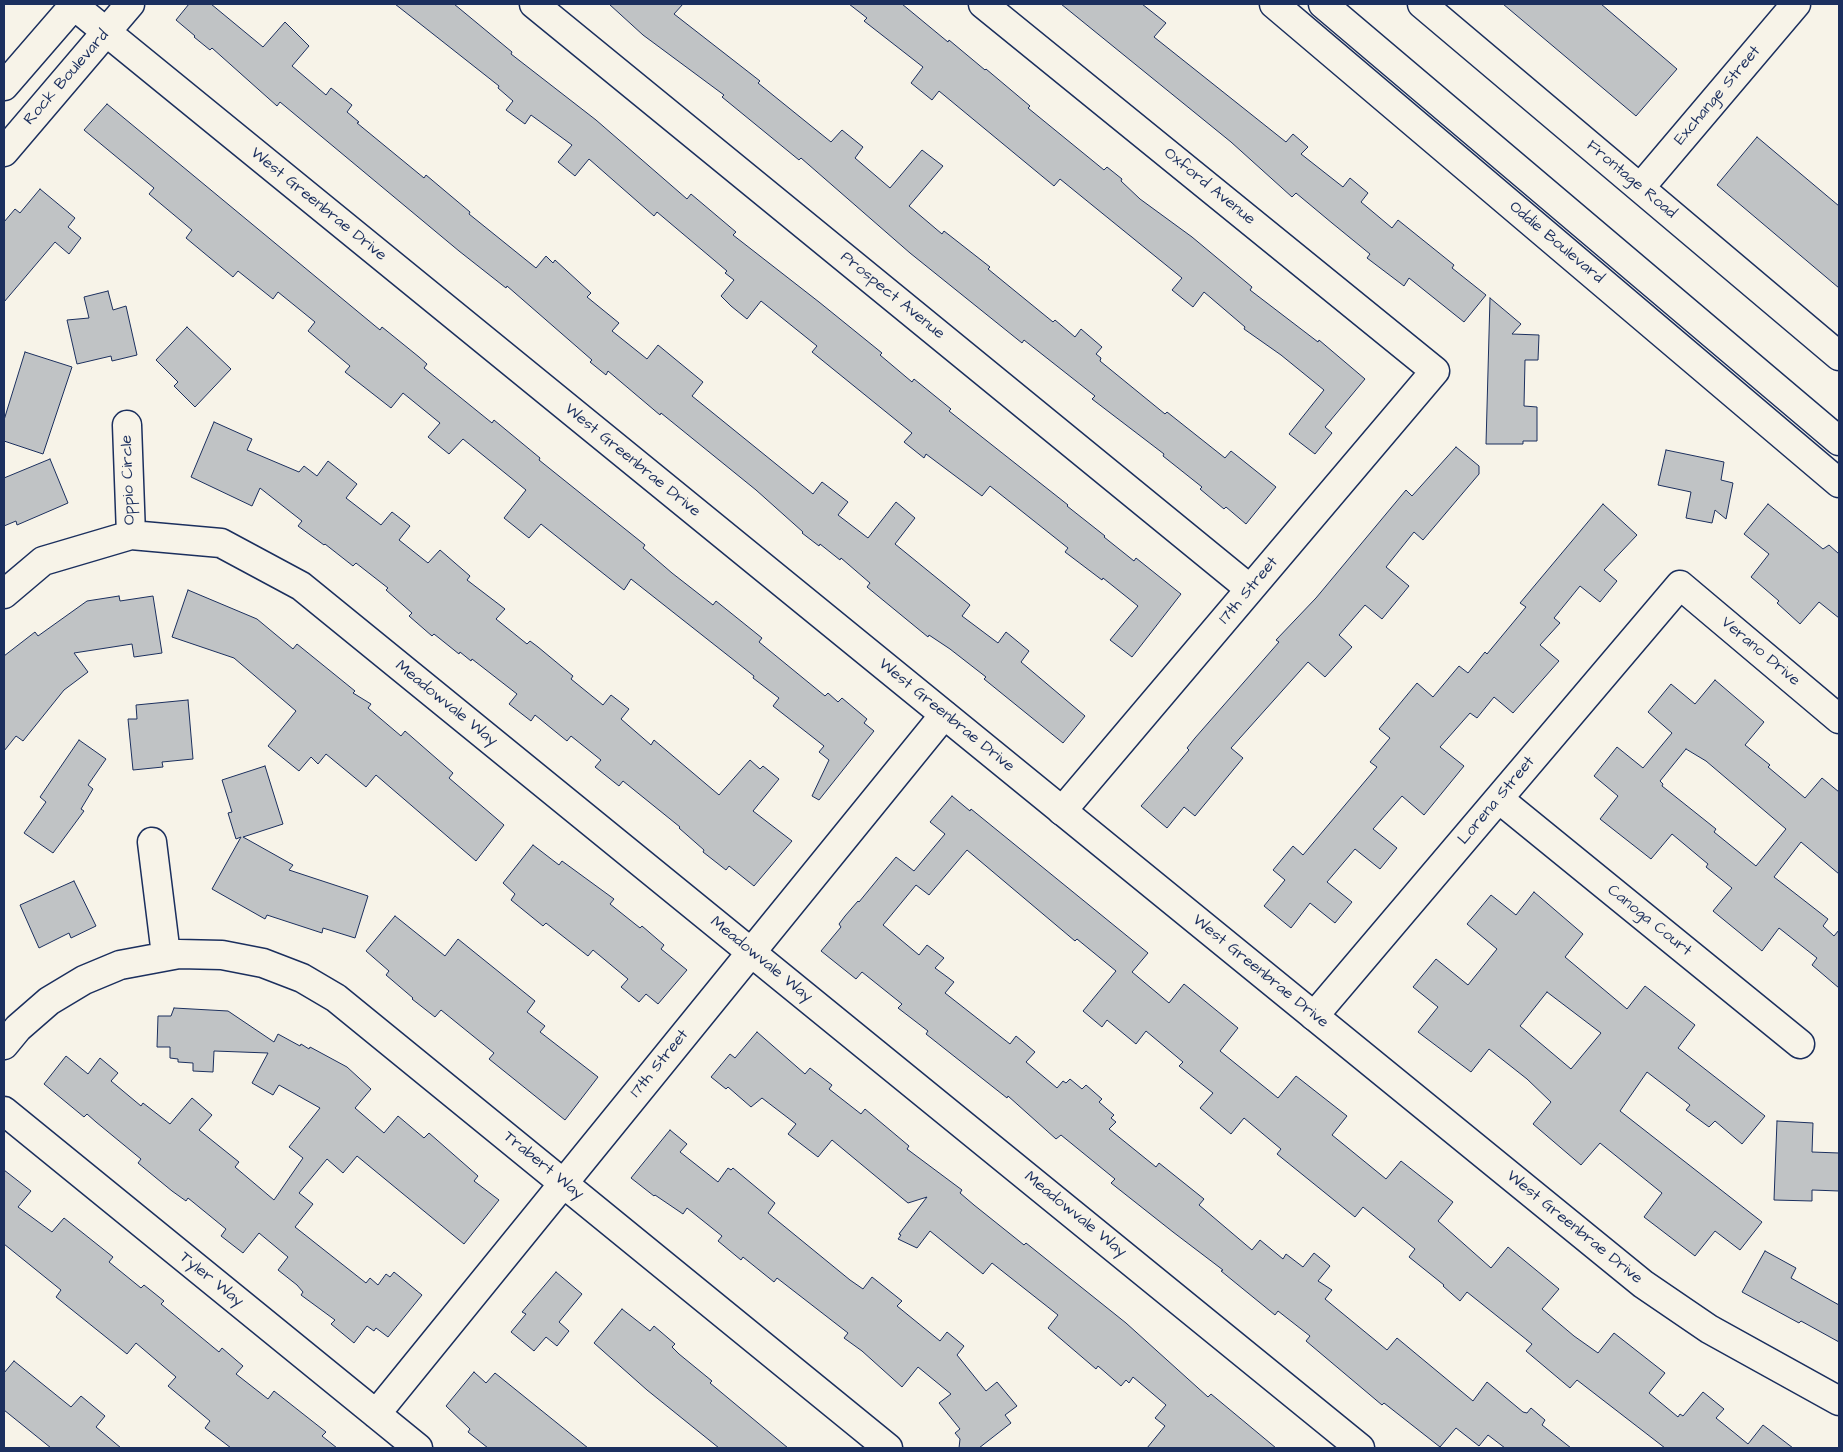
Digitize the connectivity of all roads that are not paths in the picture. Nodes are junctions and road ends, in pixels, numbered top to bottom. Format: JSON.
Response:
{"nodes":[{"id":1,"x":73,"y":4,"type":"edge"},
{"id":2,"x":130,"y":4,"type":"edge"},
{"id":3,"x":534,"y":4,"type":"edge"},
{"id":4,"x":983,"y":4,"type":"edge"},
{"id":5,"x":1274,"y":4,"type":"edge"},
{"id":6,"x":1323,"y":4,"type":"edge"},
{"id":7,"x":1422,"y":4,"type":"edge"},
{"id":8,"x":1796,"y":4,"type":"edge"},
{"id":9,"x":106,"y":32,"type":"junction"},
{"id":10,"x":4,"y":86,"type":"edge"},
{"id":11,"x":4,"y":152,"type":"edge"},
{"id":12,"x":1640,"y":188,"type":"junction"},
{"id":13,"x":1839,"y":356,"type":"edge"},
{"id":14,"x":1435,"y":371,"type":"joint"},
{"id":15,"x":126,"y":425,"type":"dead end"},
{"id":16,"x":1839,"y":441,"type":"edge"},
{"id":17,"x":1839,"y":483,"type":"edge"},
{"id":18,"x":131,"y":535,"type":"junction"},
{"id":19,"x":1680,"y":585,"type":"joint"},
{"id":20,"x":1250,"y":589,"type":"junction"},
{"id":21,"x":4,"y":594,"type":"edge"},
{"id":22,"x":944,"y":715,"type":"junction"},
{"id":23,"x":1839,"y":719,"type":"edge"},
{"id":24,"x":1499,"y":799,"type":"junction"},
{"id":25,"x":1062,"y":811,"type":"junction"},
{"id":26,"x":152,"y":842,"type":"dead end"},
{"id":27,"x":752,"y":952,"type":"junction"},
{"id":28,"x":166,"y":955,"type":"junction"},
{"id":29,"x":1314,"y":1016,"type":"junction"},
{"id":30,"x":1800,"y":1044,"type":"dead end"},
{"id":31,"x":4,"y":1045,"type":"edge"},
{"id":32,"x":4,"y":1111,"type":"edge"},
{"id":33,"x":564,"y":1183,"type":"junction"},
{"id":34,"x":1839,"y":1401,"type":"edge"},
{"id":35,"x":376,"y":1414,"type":"junction"},
{"id":36,"x":418,"y":1448,"type":"edge"},
{"id":37,"x":888,"y":1448,"type":"edge"},
{"id":38,"x":1360,"y":1448,"type":"edge"}],
"edges":[{"from":1,"to":9,"type":"street","name":"West Greenbrae Drive"},
{"from":1,"to":10,"type":"street"},
{"from":2,"to":9,"type":"street","name":"Rock Boulevard"},
{"from":3,"to":20,"type":"street","name":"Prospect Avenue"},
{"from":4,"to":14,"type":"street","name":"Oxford Avenue"},
{"from":5,"to":17,"type":"street","name":"Oddie Boulevard"},
{"from":6,"to":16,"type":"street","name":"Oddie Boulevard"},
{"from":7,"to":12,"type":"street","name":"Frontage Road"},
{"from":8,"to":12,"type":"street","name":"Exchange Street"},
{"from":9,"to":11,"type":"street","name":"Rock Boulevard"},
{"from":9,"to":22,"type":"street","name":"West Greenbrae Drive"},
{"from":12,"to":13,"type":"street","name":"Frontage Road"},
{"from":14,"to":20,"type":"street","name":"17th Street"},
{"from":15,"to":18,"type":"street","name":"Oppio Circle"},
{"from":18,"to":21,"type":"street"},
{"from":18,"to":27,"type":"street","name":"Meadowvale Way"},
{"from":19,"to":23,"type":"street","name":"Verano Drive"},
{"from":19,"to":24,"type":"street","name":"Lorena Street"},
{"from":20,"to":25,"type":"street","name":"17th Street"},
{"from":22,"to":25,"type":"street","name":"West Greenbrae Drive"},
{"from":22,"to":27,"type":"street","name":"17th Street"},
{"from":24,"to":29,"type":"street","name":"Lorena Street"},
{"from":24,"to":30,"type":"street","name":"Canoga Court"},
{"from":25,"to":29,"type":"street","name":"West Greenbrae Drive"},
{"from":26,"to":28,"type":"street"},
{"from":27,"to":33,"type":"street","name":"17th Street"},
{"from":27,"to":38,"type":"street","name":"Meadowvale Way"},
{"from":28,"to":31,"type":"street","name":"Trabert Way"},
{"from":28,"to":33,"type":"street","name":"Trabert Way"},
{"from":29,"to":34,"type":"street","name":"West Greenbrae Drive"},
{"from":32,"to":35,"type":"street","name":"Tyler Way"},
{"from":33,"to":35,"type":"street","name":"17th Street"},
{"from":33,"to":37,"type":"street","name":"Trabert Way"},
{"from":35,"to":36,"type":"street","name":"Tyler Way"}]}
